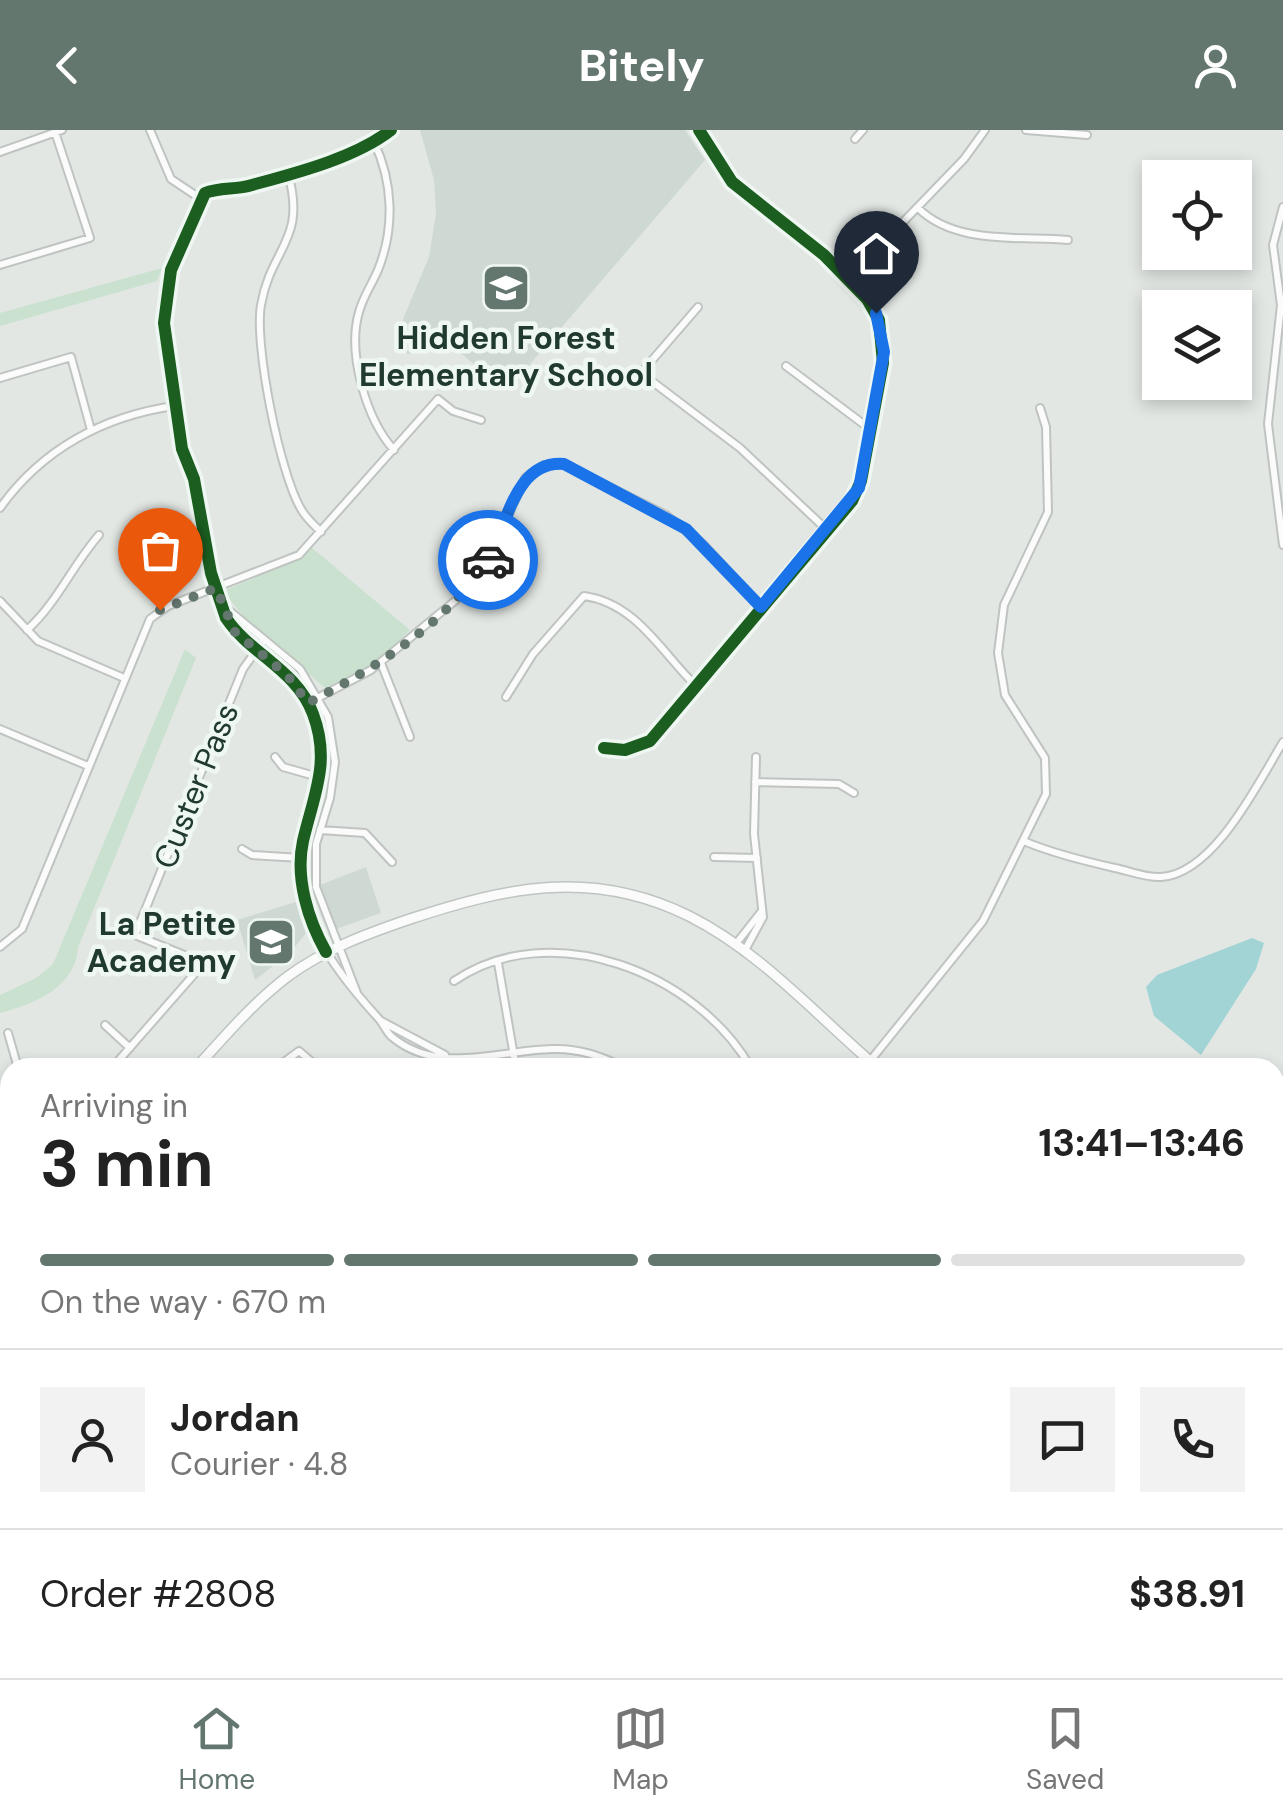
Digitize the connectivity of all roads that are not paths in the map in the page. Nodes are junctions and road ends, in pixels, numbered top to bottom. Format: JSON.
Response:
{"nodes":[{"id":1,"x":150,"y":130,"type":"edge"},
{"id":2,"x":391,"y":130,"type":"edge"},
{"id":3,"x":699,"y":130,"type":"edge"},
{"id":4,"x":863,"y":130,"type":"edge"},
{"id":5,"x":985,"y":130,"type":"edge"},
{"id":6,"x":1026,"y":130,"type":"edge"},
{"id":7,"x":58,"y":131,"type":"edge"},
{"id":8,"x":1087,"y":135,"type":"dead end"},
{"id":9,"x":854,"y":139,"type":"dead end"},
{"id":10,"x":374,"y":142,"type":"junction"},
{"id":11,"x":0,"y":152,"type":"edge"},
{"id":12,"x":288,"y":173,"type":"junction"},
{"id":13,"x":201,"y":199,"type":"junction"},
{"id":14,"x":1283,"y":207,"type":"edge"},
{"id":15,"x":918,"y":208,"type":"junction"},
{"id":16,"x":1068,"y":240,"type":"dead end"},
{"id":17,"x":0,"y":265,"type":"edge"},
{"id":18,"x":848,"y":279,"type":"junction"},
{"id":19,"x":698,"y":307,"type":"dead end"},
{"id":20,"x":786,"y":366,"type":"dead end"},
{"id":21,"x":641,"y":373,"type":"junction"},
{"id":22,"x":629,"y":374,"type":"dead end"},
{"id":23,"x":0,"y":378,"type":"edge"},
{"id":24,"x":174,"y":406,"type":"junction"},
{"id":25,"x":1040,"y":408,"type":"dead end"},
{"id":26,"x":481,"y":420,"type":"dead end"},
{"id":27,"x":870,"y":429,"type":"junction"},
{"id":28,"x":91,"y":430,"type":"junction"},
{"id":29,"x":394,"y":450,"type":"junction"},
{"id":30,"x":0,"y":508,"type":"edge"},
{"id":31,"x":827,"y":530,"type":"junction"},
{"id":32,"x":321,"y":532,"type":"junction"},
{"id":33,"x":98,"y":535,"type":"dead end"},
{"id":34,"x":1283,"y":545,"type":"edge"},
{"id":35,"x":216,"y":588,"type":"junction"},
{"id":36,"x":0,"y":601,"type":"edge"},
{"id":37,"x":224,"y":606,"type":"junction"},
{"id":38,"x":761,"y":607,"type":"junction"},
{"id":39,"x":27,"y":630,"type":"junction"},
{"id":40,"x":263,"y":641,"type":"junction"},
{"id":41,"x":256,"y":650,"type":"junction"},
{"id":42,"x":381,"y":664,"type":"junction"},
{"id":43,"x":124,"y":678,"type":"junction"},
{"id":44,"x":694,"y":684,"type":"junction"},
{"id":45,"x":506,"y":696,"type":"dead end"},
{"id":46,"x":320,"y":697,"type":"junction"},
{"id":47,"x":308,"y":703,"type":"junction"},
{"id":48,"x":0,"y":729,"type":"edge"},
{"id":49,"x":410,"y":736,"type":"dead end"},
{"id":50,"x":1283,"y":742,"type":"edge"},
{"id":51,"x":604,"y":748,"type":"dead end"},
{"id":52,"x":274,"y":757,"type":"dead end"},
{"id":53,"x":756,"y":757,"type":"dead end"},
{"id":54,"x":88,"y":766,"type":"junction"},
{"id":55,"x":322,"y":778,"type":"junction"},
{"id":56,"x":755,"y":782,"type":"junction"},
{"id":57,"x":854,"y":793,"type":"dead end"},
{"id":58,"x":319,"y":795,"type":"junction"},
{"id":59,"x":330,"y":798,"type":"junction"},
{"id":60,"x":320,"y":830,"type":"junction"},
{"id":61,"x":1026,"y":842,"type":"junction"},
{"id":62,"x":242,"y":850,"type":"dead end"},
{"id":63,"x":714,"y":857,"type":"dead end"},
{"id":64,"x":301,"y":858,"type":"junction"},
{"id":65,"x":757,"y":858,"type":"junction"},
{"id":66,"x":392,"y":862,"type":"dead end"},
{"id":67,"x":337,"y":947,"type":"junction"},
{"id":68,"x":0,"y":948,"type":"edge"},
{"id":69,"x":740,"y":948,"type":"junction"},
{"id":70,"x":326,"y":952,"type":"junction"},
{"id":71,"x":498,"y":963,"type":"junction"},
{"id":72,"x":454,"y":981,"type":"dead end"},
{"id":73,"x":357,"y":995,"type":"junction"},
{"id":74,"x":381,"y":1021,"type":"junction"},
{"id":75,"x":106,"y":1025,"type":"dead end"},
{"id":76,"x":8,"y":1033,"type":"dead end"},
{"id":77,"x":416,"y":1036,"type":"junction"},
{"id":78,"x":130,"y":1048,"type":"junction"},
{"id":79,"x":410,"y":1048,"type":"junction"},
{"id":80,"x":446,"y":1056,"type":"junction"},
{"id":81,"x":514,"y":1056,"type":"junction"},
{"id":82,"x":15,"y":1058,"type":"edge"},
{"id":83,"x":121,"y":1058,"type":"edge"},
{"id":84,"x":205,"y":1058,"type":"edge"},
{"id":85,"x":605,"y":1058,"type":"edge"},
{"id":86,"x":743,"y":1058,"type":"edge"},
{"id":87,"x":867,"y":1058,"type":"edge"},
{"id":88,"x":879,"y":1058,"type":"edge"}],
"edges":[{"from":1,"to":13,"type":"street"},
{"from":2,"to":10,"type":"street"},
{"from":3,"to":18,"type":"street"},
{"from":4,"to":9,"type":"street"},
{"from":5,"to":15,"type":"street"},
{"from":6,"to":8,"type":"street"},
{"from":7,"to":11,"type":"street"},
{"from":7,"to":17,"type":"street"},
{"from":10,"to":12,"type":"street"},
{"from":10,"to":29,"type":"street"},
{"from":12,"to":13,"type":"street"},
{"from":12,"to":32,"type":"street"},
{"from":13,"to":24,"type":"street"},
{"from":14,"to":34,"type":"street"},
{"from":15,"to":16,"type":"street"},
{"from":15,"to":18,"type":"street"},
{"from":18,"to":27,"type":"street"},
{"from":19,"to":21,"type":"street"},
{"from":20,"to":27,"type":"street"},
{"from":21,"to":22,"type":"street"},
{"from":21,"to":31,"type":"street"},
{"from":23,"to":28,"type":"street"},
{"from":24,"to":28,"type":"street"},
{"from":24,"to":35,"type":"street"},
{"from":25,"to":61,"type":"street"},
{"from":26,"to":29,"type":"street"},
{"from":27,"to":31,"type":"street"},
{"from":28,"to":30,"type":"street"},
{"from":29,"to":32,"type":"street"},
{"from":31,"to":38,"type":"street"},
{"from":32,"to":35,"type":"street"},
{"from":33,"to":39,"type":"street"},
{"from":35,"to":37,"type":"street"},
{"from":35,"to":43,"type":"street"},
{"from":36,"to":39,"type":"street"},
{"from":37,"to":40,"type":"street"},
{"from":37,"to":41,"type":"street"},
{"from":38,"to":42,"type":"street"},
{"from":38,"to":44,"type":"street"},
{"from":39,"to":43,"type":"street"},
{"from":40,"to":41,"type":"street","name":"Custer Pass"},
{"from":40,"to":46,"type":"street"},
{"from":41,"to":47,"type":"street"},
{"from":41,"to":78,"type":"street","name":"Custer Pass"},
{"from":42,"to":46,"type":"street"},
{"from":42,"to":49,"type":"street"},
{"from":43,"to":54,"type":"street"},
{"from":44,"to":45,"type":"street"},
{"from":44,"to":51,"type":"street"},
{"from":46,"to":47,"type":"street"},
{"from":46,"to":59,"type":"street"},
{"from":47,"to":55,"type":"street"},
{"from":48,"to":54,"type":"street"},
{"from":50,"to":61,"type":"street"},
{"from":52,"to":55,"type":"street"},
{"from":53,"to":56,"type":"street"},
{"from":54,"to":68,"type":"street"},
{"from":55,"to":58,"type":"street"},
{"from":56,"to":57,"type":"street"},
{"from":56,"to":65,"type":"street"},
{"from":58,"to":59,"type":"street"},
{"from":58,"to":64,"type":"street"},
{"from":59,"to":60,"type":"street"},
{"from":60,"to":66,"type":"street"},
{"from":60,"to":67,"type":"street"},
{"from":61,"to":88,"type":"street"},
{"from":62,"to":64,"type":"street"},
{"from":63,"to":65,"type":"street"},
{"from":64,"to":70,"type":"street"},
{"from":65,"to":69,"type":"street"},
{"from":67,"to":69,"type":"main road"},
{"from":67,"to":70,"type":"main road"},
{"from":67,"to":73,"type":"street"},
{"from":69,"to":87,"type":"main road"},
{"from":70,"to":73,"type":"street"},
{"from":70,"to":84,"type":"main road"},
{"from":71,"to":72,"type":"street"},
{"from":71,"to":81,"type":"street"},
{"from":71,"to":86,"type":"street"},
{"from":73,"to":74,"type":"street"},
{"from":74,"to":77,"type":"street"},
{"from":74,"to":79,"type":"street"},
{"from":75,"to":78,"type":"street"},
{"from":76,"to":82,"type":"street"},
{"from":77,"to":79,"type":"street"},
{"from":77,"to":80,"type":"street"},
{"from":78,"to":83,"type":"street"},
{"from":79,"to":80,"type":"street"},
{"from":80,"to":81,"type":"street"},
{"from":81,"to":85,"type":"street"}]}
